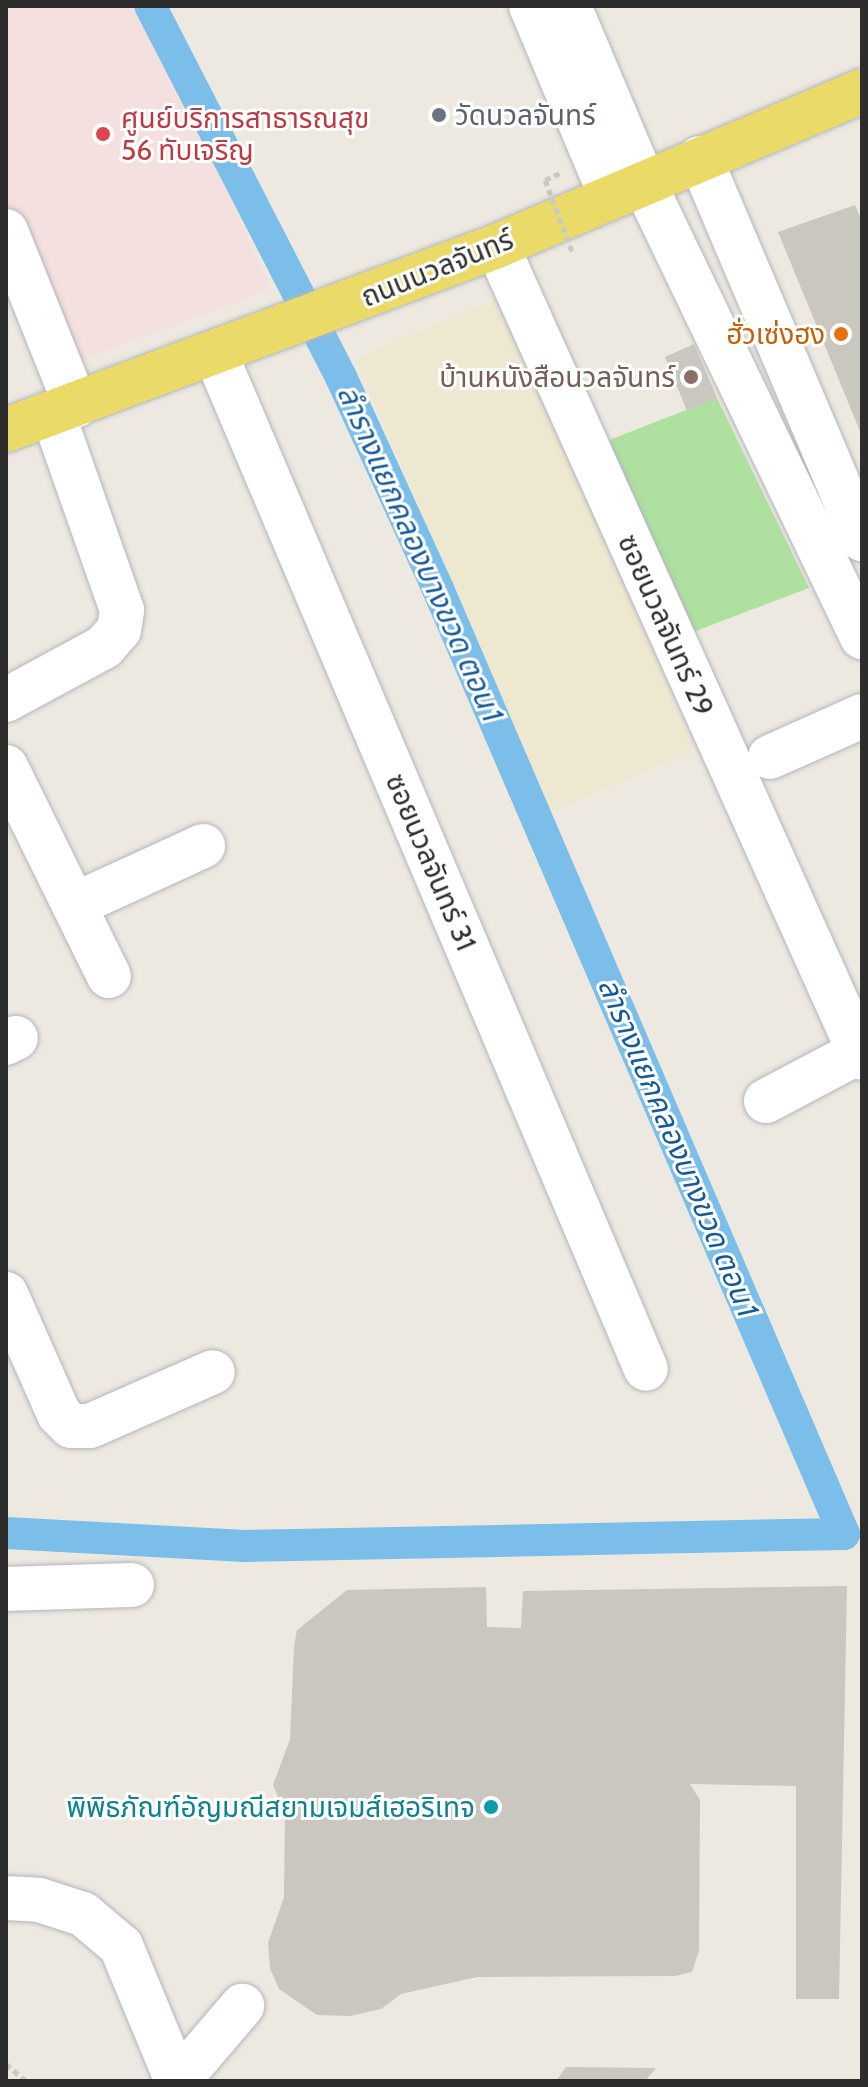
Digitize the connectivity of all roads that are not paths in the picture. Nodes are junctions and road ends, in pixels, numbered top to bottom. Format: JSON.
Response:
{"nodes":[{"id":1,"x":531,"y":6,"type":"edge"},
{"id":2,"x":569,"y":6,"type":"edge"},
{"id":3,"x":862,"y":91,"type":"edge"},
{"id":4,"x":700,"y":158,"type":"junction"},
{"id":5,"x":626,"y":188,"type":"junction"},
{"id":6,"x":6,"y":231,"type":"edge"},
{"id":7,"x":497,"y":246,"type":"junction"},
{"id":8,"x":216,"y":355,"type":"junction"},
{"id":9,"x":65,"y":410,"type":"junction"},
{"id":10,"x":6,"y":430,"type":"edge"},
{"id":11,"x":862,"y":539,"type":"edge"},
{"id":12,"x":862,"y":637,"type":"edge"},
{"id":13,"x":6,"y":700,"type":"edge"},
{"id":14,"x":862,"y":716,"type":"edge"},
{"id":15,"x":770,"y":757,"type":"dead end"},
{"id":16,"x":6,"y":767,"type":"edge"},
{"id":17,"x":203,"y":846,"type":"dead end"},
{"id":18,"x":74,"y":905,"type":"junction"},
{"id":19,"x":109,"y":976,"type":"dead end"},
{"id":20,"x":860,"y":1055,"type":"edge"},
{"id":21,"x":766,"y":1101,"type":"dead end"},
{"id":22,"x":6,"y":1294,"type":"edge"},
{"id":23,"x":646,"y":1369,"type":"dead end"},
{"id":24,"x":213,"y":1372,"type":"dead end"},
{"id":25,"x":132,"y":1585,"type":"dead end"},
{"id":26,"x":6,"y":1589,"type":"edge"},
{"id":27,"x":6,"y":1898,"type":"edge"},
{"id":28,"x":242,"y":2006,"type":"dead end"},
{"id":29,"x":178,"y":2081,"type":"edge"}],
"edges":[{"from":1,"to":5,"type":"street"},
{"from":2,"to":5,"type":"street"},
{"from":3,"to":4,"type":"main road","name":"ถนนนวลจันทร์"},
{"from":4,"to":5,"type":"main road","name":"ถนนนวลจันทร์"},
{"from":4,"to":11,"type":"street"},
{"from":5,"to":7,"type":"main road","name":"ถนนนวลจันทร์"},
{"from":5,"to":12,"type":"street"},
{"from":6,"to":9,"type":"street"},
{"from":7,"to":8,"type":"main road","name":"ถนนนวลจันทร์"},
{"from":7,"to":20,"type":"street","name":"ซอยนวลจันทร์ 29"},
{"from":8,"to":9,"type":"main road","name":"ถนนนวลจันทร์"},
{"from":8,"to":23,"type":"street","name":"ซอยนวลจันทร์ 31"},
{"from":9,"to":10,"type":"main road","name":"ถนนนวลจันทร์"},
{"from":9,"to":13,"type":"street"},
{"from":14,"to":15,"type":"street"},
{"from":16,"to":18,"type":"street"},
{"from":17,"to":18,"type":"street"},
{"from":18,"to":19,"type":"street"},
{"from":20,"to":21,"type":"street"},
{"from":22,"to":24,"type":"street"},
{"from":25,"to":26,"type":"street"},
{"from":27,"to":29,"type":"street"},
{"from":28,"to":29,"type":"street"}]}
